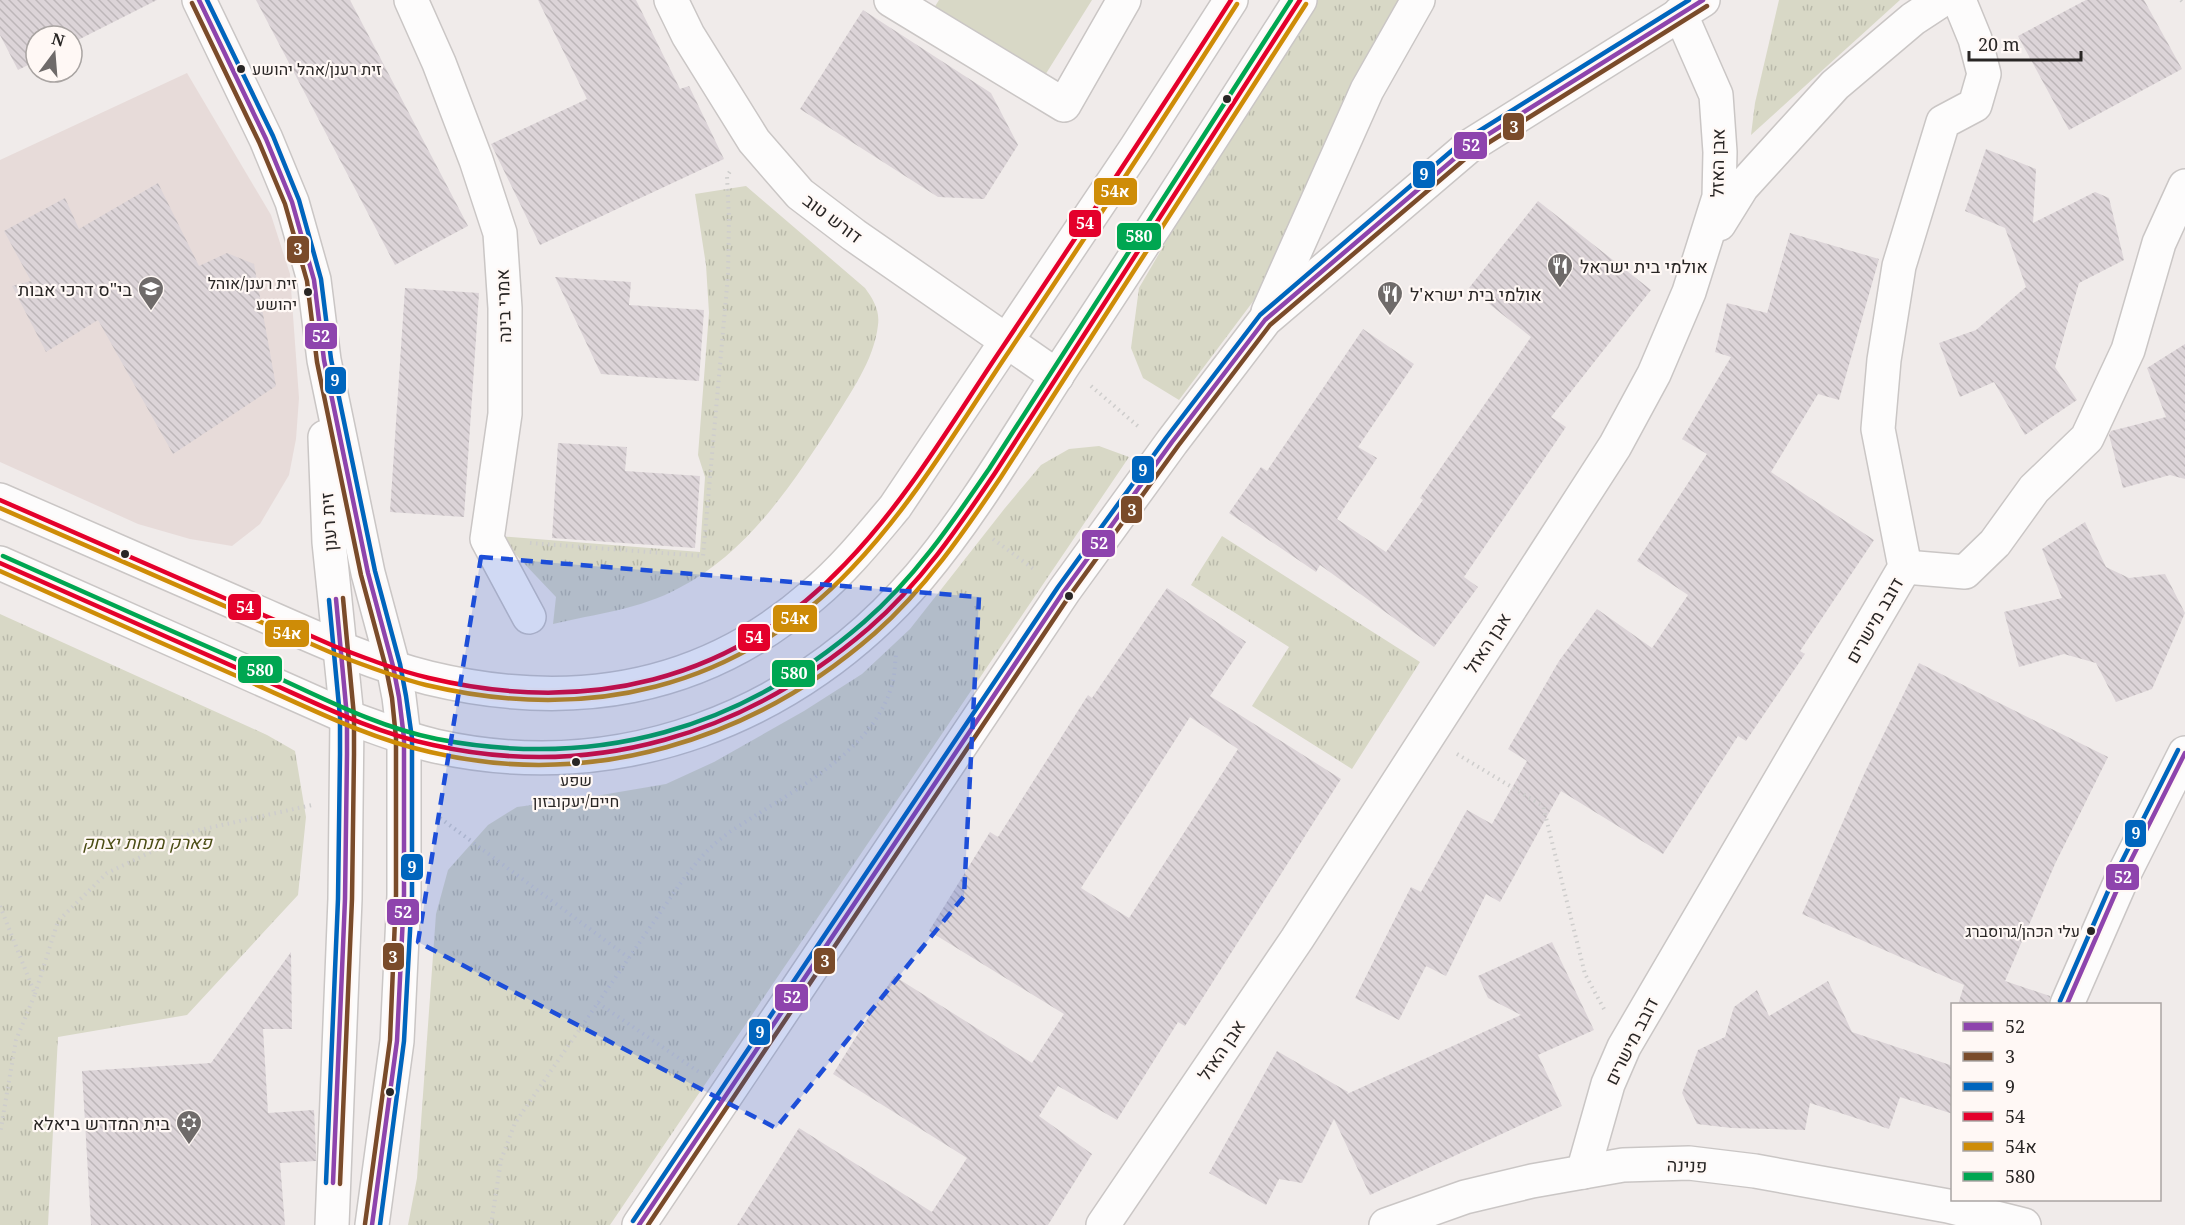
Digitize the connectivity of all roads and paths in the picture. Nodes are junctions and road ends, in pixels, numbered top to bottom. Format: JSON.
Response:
{"nodes":[{"id":1,"x":199,"y":0,"type":"edge"},
{"id":2,"x":411,"y":0,"type":"edge"},
{"id":3,"x":671,"y":0,"type":"edge"},
{"id":4,"x":891,"y":0,"type":"edge"},
{"id":5,"x":1125,"y":0,"type":"edge"},
{"id":6,"x":1231,"y":0,"type":"edge"},
{"id":7,"x":1300,"y":0,"type":"edge"},
{"id":8,"x":1418,"y":0,"type":"edge"},
{"id":9,"x":1942,"y":0,"type":"edge"},
{"id":10,"x":1959,"y":0,"type":"edge"},
{"id":11,"x":2181,"y":0,"type":"edge"},
{"id":12,"x":2185,"y":3,"type":"edge"},
{"id":13,"x":1692,"y":7,"type":"edge"},
{"id":14,"x":754,"y":141,"type":"junction"},
{"id":15,"x":2185,"y":186,"type":"edge"},
{"id":16,"x":1701,"y":254,"type":"junction"},
{"id":17,"x":1265,"y":320,"type":"junction"},
{"id":18,"x":1006,"y":342,"type":"junction"},
{"id":19,"x":324,"y":360,"type":"junction"},
{"id":20,"x":1061,"y":370,"type":"junction"},
{"id":21,"x":1166,"y":450,"type":"junction"},
{"id":22,"x":0,"y":500,"type":"edge"},
{"id":23,"x":963,"y":518,"type":"junction"},
{"id":24,"x":488,"y":539,"type":"junction"},
{"id":25,"x":0,"y":562,"type":"edge"},
{"id":26,"x":1905,"y":567,"type":"junction"},
{"id":27,"x":1064,"y":591,"type":"junction"},
{"id":28,"x":901,"y":596,"type":"junction"},
{"id":29,"x":529,"y":617,"type":"dead end"},
{"id":30,"x":341,"y":648,"type":"junction"},
{"id":31,"x":393,"y":666,"type":"junction"},
{"id":32,"x":347,"y":717,"type":"junction"},
{"id":33,"x":1427,"y":737,"type":"junction"},
{"id":34,"x":404,"y":738,"type":"junction"},
{"id":35,"x":2185,"y":753,"type":"edge"},
{"id":36,"x":319,"y":804,"type":"dead end"},
{"id":37,"x":434,"y":814,"type":"dead end"},
{"id":38,"x":0,"y":906,"type":"edge"},
{"id":39,"x":630,"y":958,"type":"junction"},
{"id":40,"x":34,"y":994,"type":"junction"},
{"id":41,"x":598,"y":1003,"type":"junction"},
{"id":42,"x":2068,"y":1003,"type":"edge"},
{"id":43,"x":1624,"y":1047,"type":"junction"},
{"id":44,"x":727,"y":1091,"type":"junction"},
{"id":45,"x":0,"y":1134,"type":"edge"},
{"id":46,"x":1583,"y":1172,"type":"junction"},
{"id":47,"x":1992,"y":1213,"type":"edge"},
{"id":48,"x":332,"y":1225,"type":"edge"},
{"id":49,"x":372,"y":1225,"type":"edge"},
{"id":50,"x":491,"y":1225,"type":"edge"},
{"id":51,"x":639,"y":1225,"type":"edge"},
{"id":52,"x":1103,"y":1225,"type":"edge"},
{"id":53,"x":1386,"y":1225,"type":"edge"},
{"id":54,"x":2024,"y":1225,"type":"edge"}],
"edges":[{"from":1,"to":19,"type":"street","name":"זית רענן"},
{"from":2,"to":24,"type":"street","name":"אמרי בינה"},
{"from":3,"to":14,"type":"street","name":"דורש טוב"},
{"from":4,"to":5,"type":"street"},
{"from":6,"to":18,"type":"street"},
{"from":7,"to":20,"type":"street"},
{"from":8,"to":17,"type":"street"},
{"from":9,"to":16,"type":"street"},
{"from":10,"to":26,"type":"street","name":"דובב מישרים"},
{"from":11,"to":12,"type":"path"},
{"from":13,"to":16,"type":"street","name":"אבן האזל"},
{"from":13,"to":17,"type":"street"},
{"from":14,"to":18,"type":"street","name":"דורש טוב"},
{"from":14,"to":24,"type":"path"},
{"from":15,"to":26,"type":"street"},
{"from":16,"to":33,"type":"street","name":"אבן האזל"},
{"from":17,"to":21,"type":"street"},
{"from":18,"to":20,"type":"street","name":"דורש טוב"},
{"from":18,"to":31,"type":"street"},
{"from":19,"to":30,"type":"street","name":"זית רענן"},
{"from":19,"to":31,"type":"street","name":"זית רענן"},
{"from":20,"to":21,"type":"path"},
{"from":20,"to":23,"type":"street"},
{"from":21,"to":27,"type":"street"},
{"from":22,"to":30,"type":"street"},
{"from":23,"to":27,"type":"path"},
{"from":23,"to":28,"type":"street"},
{"from":24,"to":29,"type":"street"},
{"from":25,"to":32,"type":"street"},
{"from":26,"to":43,"type":"street","name":"דובב מישרים"},
{"from":27,"to":44,"type":"street"},
{"from":28,"to":34,"type":"street"},
{"from":28,"to":39,"type":"path"},
{"from":30,"to":31,"type":"street"},
{"from":30,"to":32,"type":"street","name":"זית רענן"},
{"from":31,"to":34,"type":"street","name":"זית רענן"},
{"from":32,"to":34,"type":"street"},
{"from":32,"to":48,"type":"street","name":"זית רענן"},
{"from":33,"to":43,"type":"path"},
{"from":33,"to":52,"type":"street","name":"אבן האזל"},
{"from":34,"to":49,"type":"street","name":"זית רענן"},
{"from":35,"to":42,"type":"street"},
{"from":36,"to":40,"type":"path"},
{"from":37,"to":39,"type":"path"},
{"from":38,"to":40,"type":"path"},
{"from":39,"to":41,"type":"path"},
{"from":40,"to":45,"type":"path"},
{"from":41,"to":44,"type":"path"},
{"from":41,"to":50,"type":"path"},
{"from":43,"to":46,"type":"street","name":"דובב מישרים"},
{"from":44,"to":51,"type":"street"},
{"from":46,"to":47,"type":"street","name":"פנינה"},
{"from":46,"to":53,"type":"street","name":"פנינה"},
{"from":47,"to":54,"type":"street","name":"פנינה"}]}
